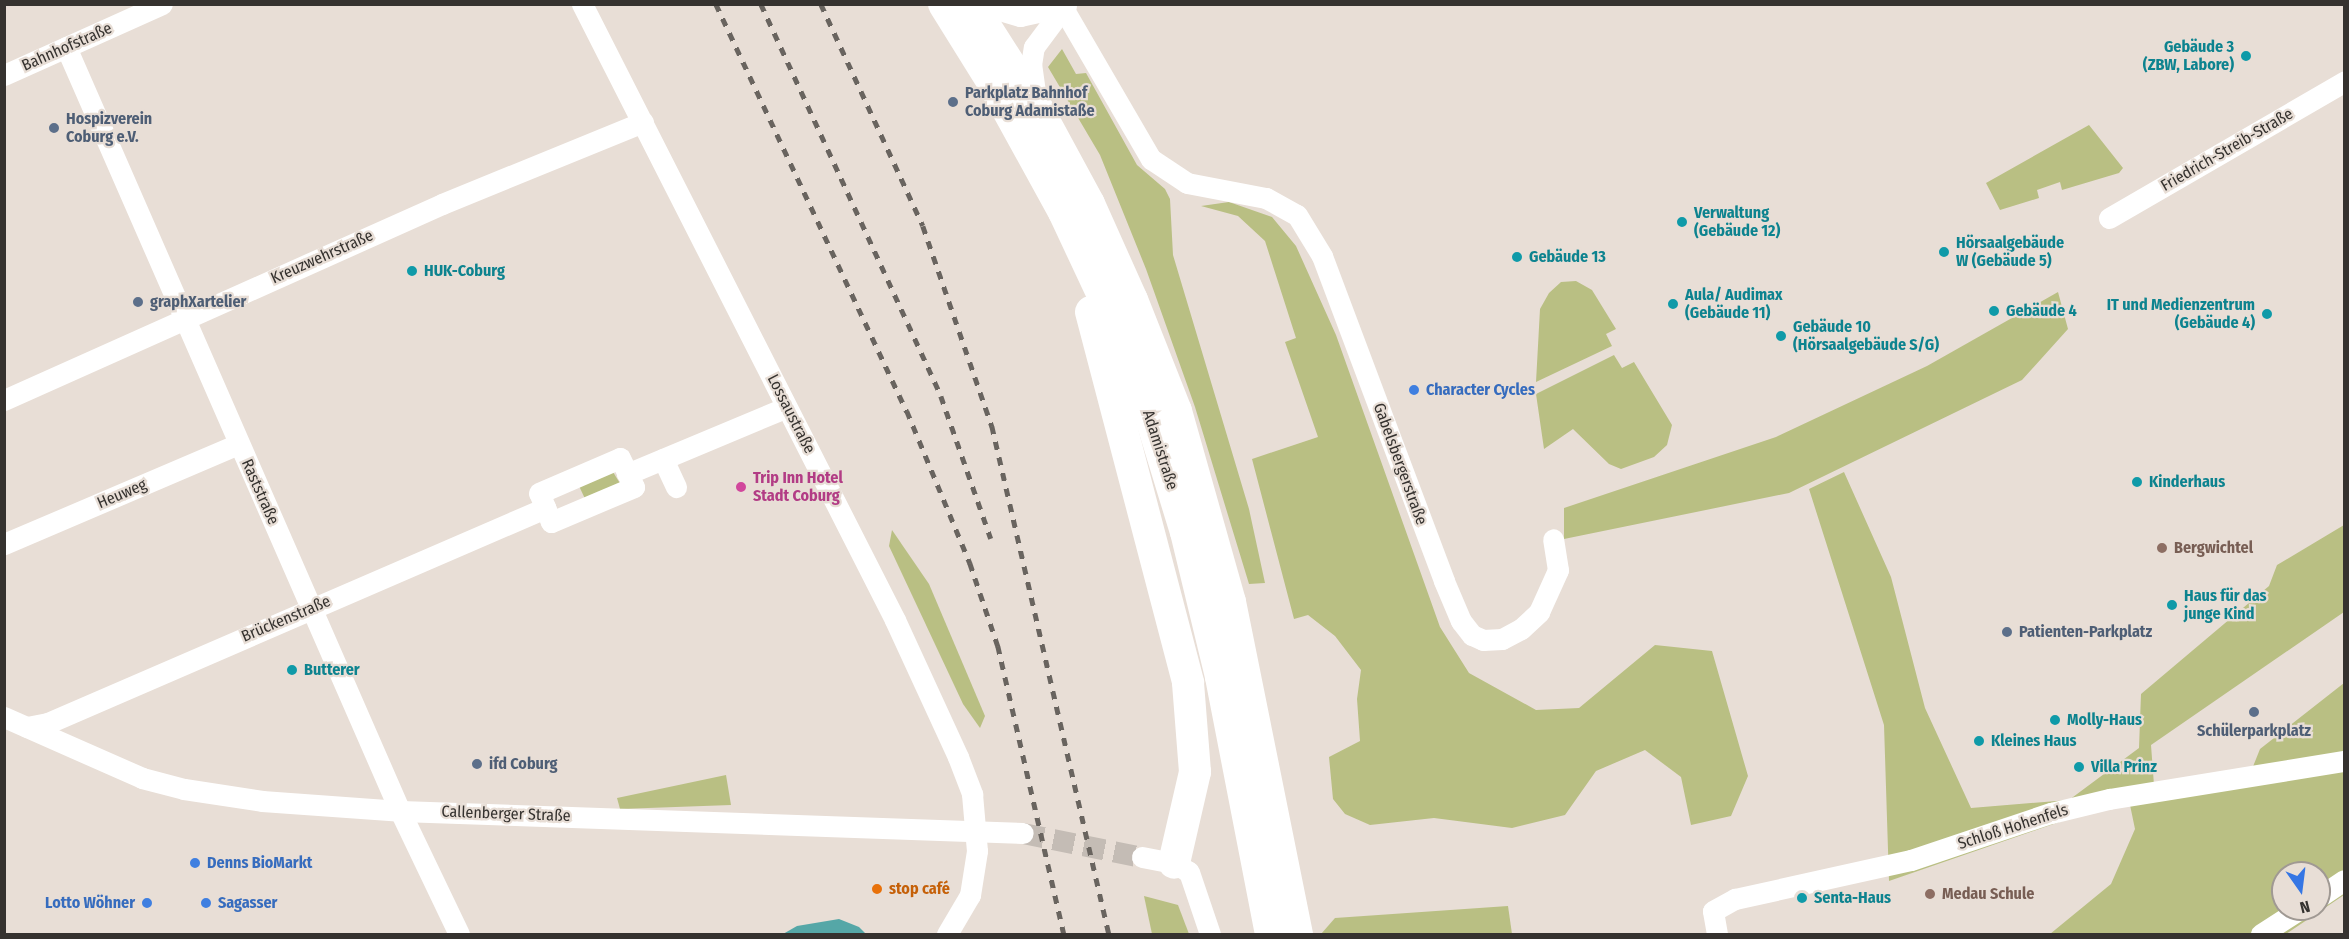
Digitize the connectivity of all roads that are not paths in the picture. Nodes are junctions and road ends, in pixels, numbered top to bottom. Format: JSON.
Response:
{"nodes":[{"id":1,"x":162,"y":4,"type":"edge"},
{"id":2,"x":582,"y":4,"type":"edge"},
{"id":3,"x":944,"y":4,"type":"edge"},
{"id":4,"x":971,"y":4,"type":"edge"},
{"id":5,"x":979,"y":4,"type":"edge"},
{"id":6,"x":1066,"y":6,"type":"edge"},
{"id":7,"x":66,"y":47,"type":"junction"},
{"id":8,"x":5,"y":73,"type":"edge"},
{"id":9,"x":2344,"y":82,"type":"edge"},
{"id":10,"x":1036,"y":106,"type":"junction"},
{"id":11,"x":643,"y":122,"type":"junction"},
{"id":12,"x":1064,"y":212,"type":"junction"},
{"id":13,"x":2109,"y":218,"type":"dead end"},
{"id":14,"x":184,"y":318,"type":"junction"},
{"id":15,"x":4,"y":400,"type":"edge"},
{"id":16,"x":788,"y":408,"type":"junction"},
{"id":17,"x":239,"y":444,"type":"junction"},
{"id":18,"x":663,"y":459,"type":"junction"},
{"id":19,"x":627,"y":474,"type":"junction"},
{"id":20,"x":570,"y":479,"type":"junction"},
{"id":21,"x":676,"y":487,"type":"dead end"},
{"id":22,"x":545,"y":508,"type":"junction"},
{"id":23,"x":582,"y":509,"type":"junction"},
{"id":24,"x":1553,"y":539,"type":"dead end"},
{"id":25,"x":4,"y":544,"type":"edge"},
{"id":26,"x":312,"y":608,"type":"junction"},
{"id":27,"x":4,"y":717,"type":"edge"},
{"id":28,"x":26,"y":727,"type":"junction"},
{"id":29,"x":2344,"y":761,"type":"edge"},
{"id":30,"x":400,"y":811,"type":"junction"},
{"id":31,"x":978,"y":833,"type":"junction"},
{"id":32,"x":1023,"y":833,"type":"tunnel mouth"},
{"id":33,"x":1142,"y":857,"type":"tunnel mouth"},
{"id":34,"x":1174,"y":863,"type":"junction"},
{"id":35,"x":2344,"y":880,"type":"edge"},
{"id":36,"x":2331,"y":889,"type":"edge"},
{"id":37,"x":2281,"y":921,"type":"edge"},
{"id":38,"x":459,"y":934,"type":"edge"},
{"id":39,"x":947,"y":934,"type":"edge"},
{"id":40,"x":1210,"y":934,"type":"edge"},
{"id":41,"x":1271,"y":934,"type":"edge"},
{"id":42,"x":1297,"y":934,"type":"edge"},
{"id":43,"x":1717,"y":934,"type":"edge"},
{"id":44,"x":2261,"y":934,"type":"edge"}],
"edges":[{"from":1,"to":7,"type":"street","name":"Bahnhofstraße"},
{"from":2,"to":11,"type":"street","name":"Lossaustraße"},
{"from":3,"to":12,"type":"highway","name":"Adamistraße"},
{"from":4,"to":10,"type":"highway","name":"Adamistraße"},
{"from":5,"to":6,"type":"street"},
{"from":6,"to":10,"type":"street"},
{"from":6,"to":24,"type":"street","name":"Gabelsbergerstraße"},
{"from":7,"to":8,"type":"street","name":"Bahnhofstraße"},
{"from":7,"to":14,"type":"street","name":"Raststraße"},
{"from":9,"to":13,"type":"street","name":"Friedrich-Streib-Straße"},
{"from":10,"to":42,"type":"highway","name":"Adamistraße"},
{"from":11,"to":14,"type":"street","name":"Kreuzwehrstraße"},
{"from":11,"to":16,"type":"street","name":"Lossaustraße"},
{"from":12,"to":34,"type":"highway"},
{"from":12,"to":41,"type":"highway","name":"Adamistraße"},
{"from":14,"to":15,"type":"street","name":"Kreuzwehrstraße"},
{"from":14,"to":17,"type":"street","name":"Raststraße"},
{"from":16,"to":18,"type":"street"},
{"from":16,"to":31,"type":"street","name":"Lossaustraße"},
{"from":17,"to":25,"type":"street","name":"Heuweg"},
{"from":17,"to":26,"type":"street","name":"Raststraße"},
{"from":18,"to":19,"type":"street"},
{"from":18,"to":21,"type":"street"},
{"from":19,"to":20,"type":"street"},
{"from":19,"to":23,"type":"street"},
{"from":20,"to":22,"type":"street"},
{"from":20,"to":23,"type":"street"},
{"from":22,"to":23,"type":"street"},
{"from":22,"to":26,"type":"street","name":"Brückenstraße"},
{"from":26,"to":28,"type":"street","name":"Brückenstraße"},
{"from":26,"to":30,"type":"street","name":"Raststraße"},
{"from":27,"to":28,"type":"street","name":"Callenberger Straße"},
{"from":28,"to":30,"type":"street","name":"Callenberger Straße"},
{"from":29,"to":43,"type":"street","name":"Schloß Hohenfels"},
{"from":30,"to":31,"type":"street","name":"Callenberger Straße"},
{"from":30,"to":38,"type":"street","name":"Raststraße"},
{"from":31,"to":32,"type":"street","name":"Callenberger Straße"},
{"from":31,"to":39,"type":"street","name":"Lossaustraße"},
{"from":33,"to":34,"type":"street"},
{"from":34,"to":40,"type":"street"},
{"from":35,"to":36,"type":"street"},
{"from":37,"to":44,"type":"street"}]}
